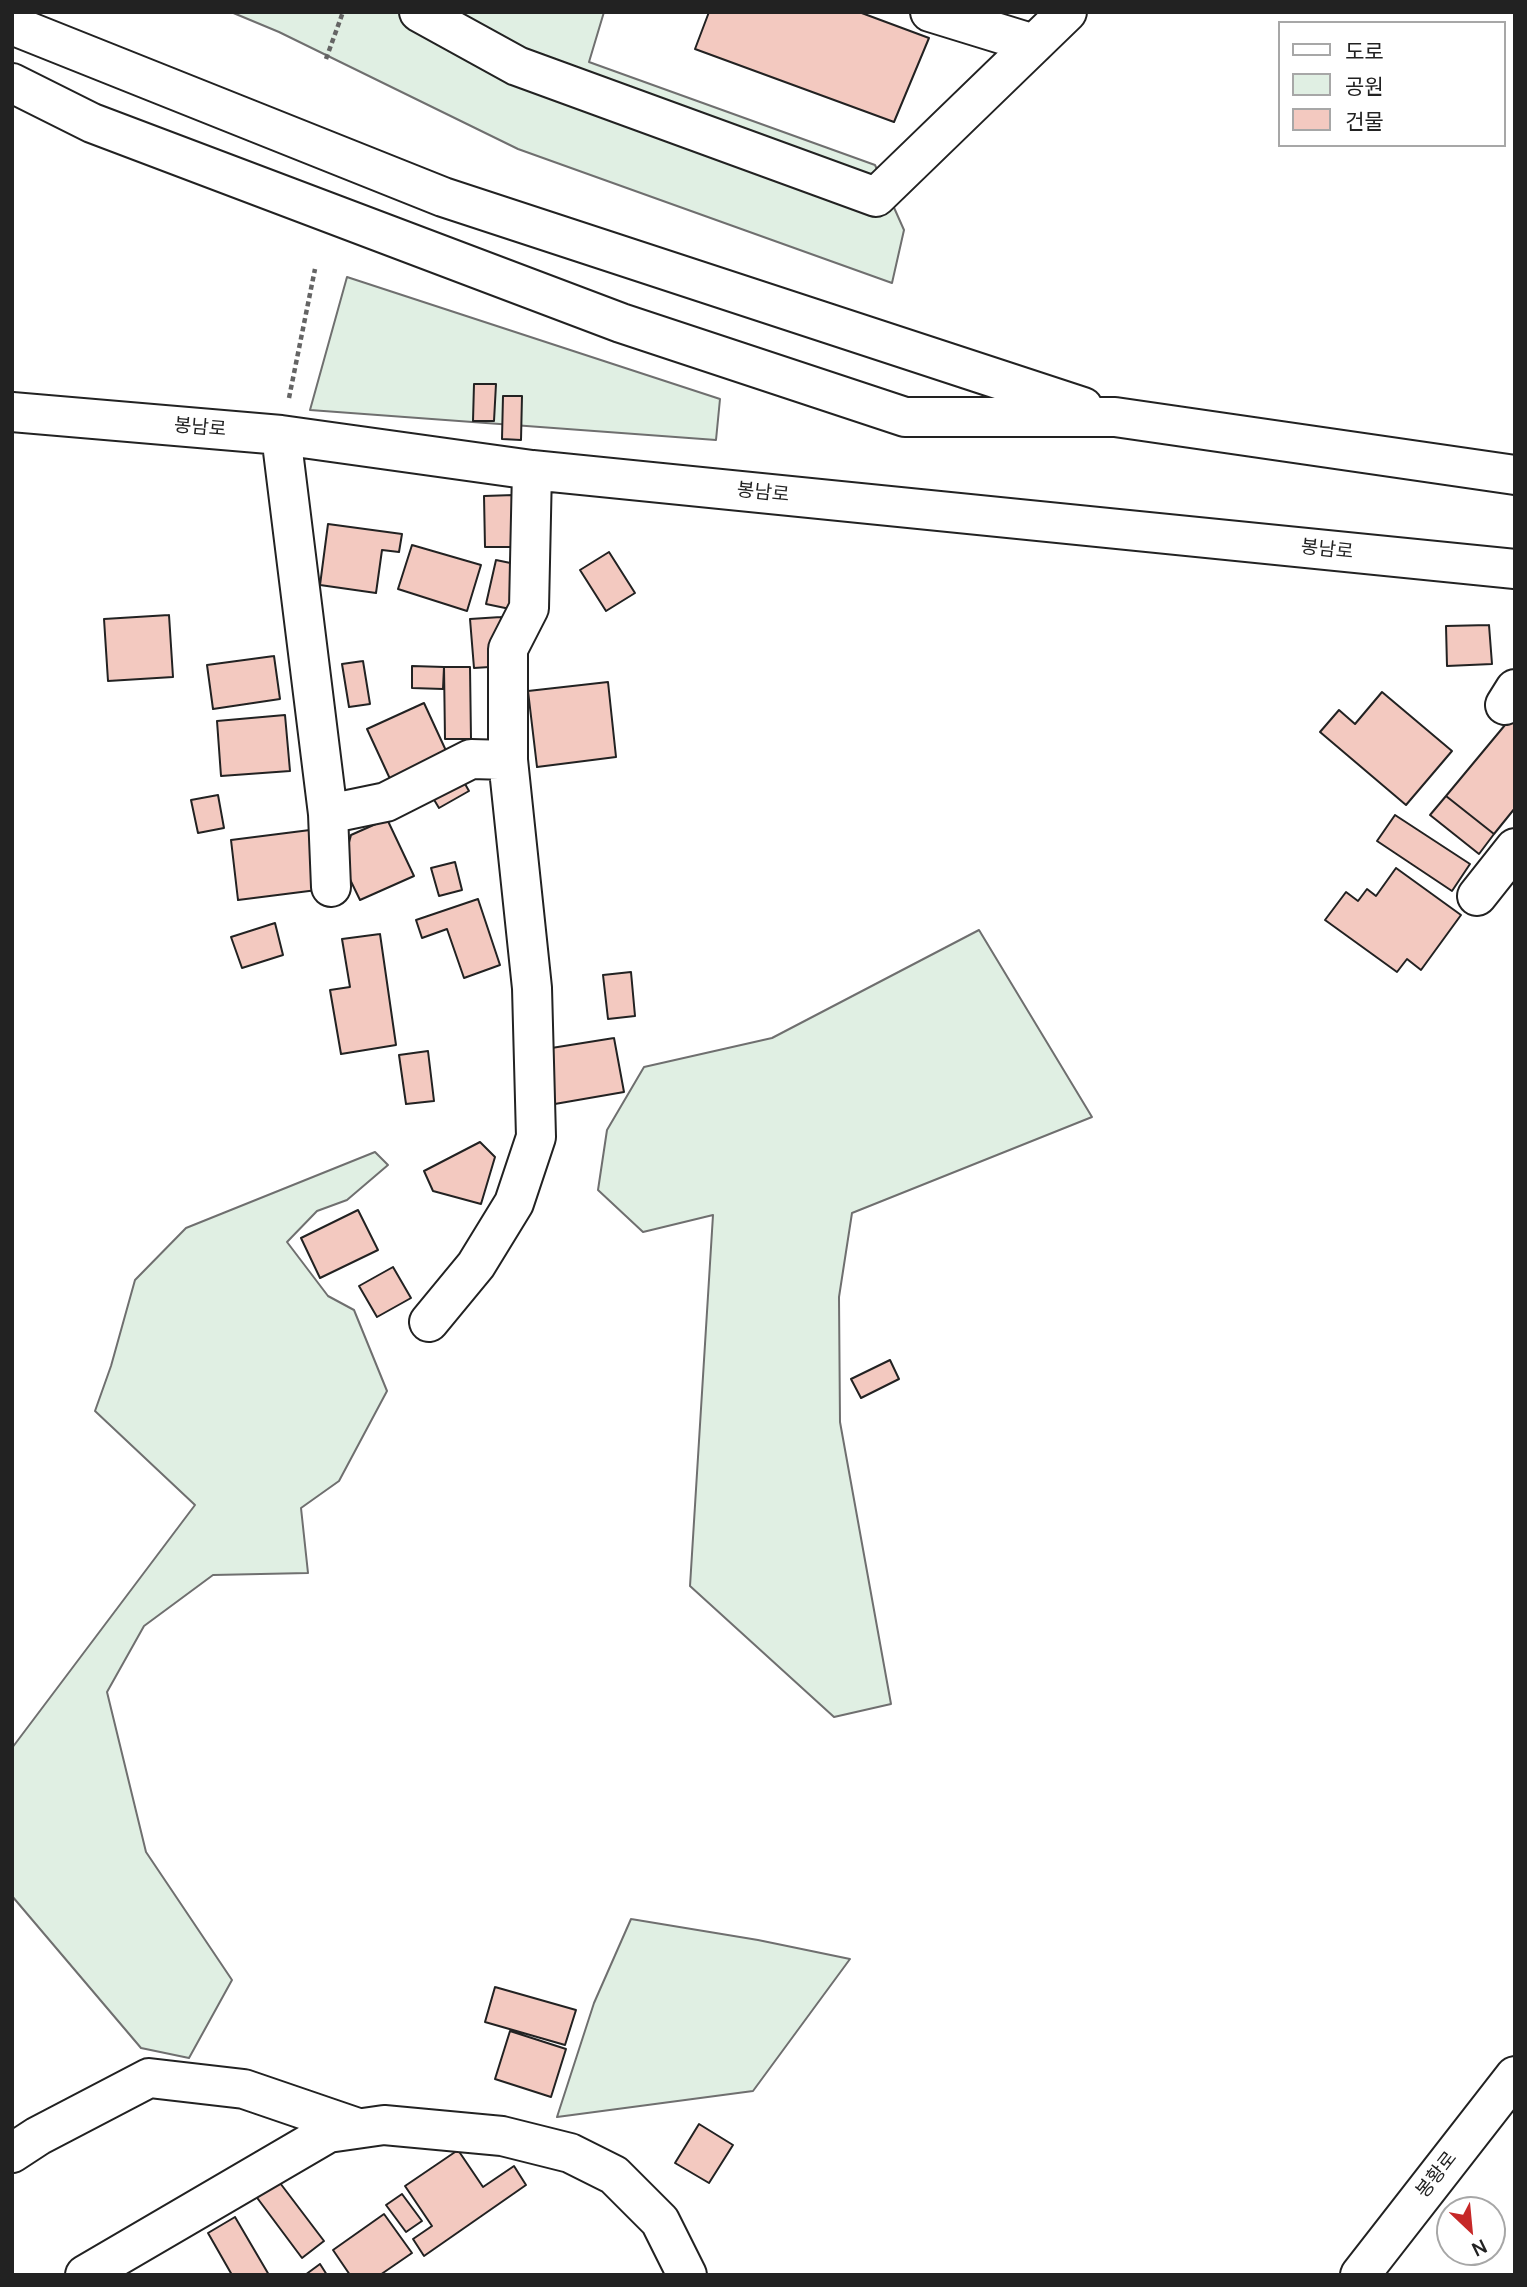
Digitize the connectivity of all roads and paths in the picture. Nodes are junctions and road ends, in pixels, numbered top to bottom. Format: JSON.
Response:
{"nodes":[{"id":1,"x":343,"y":12,"type":"edge"},
{"id":2,"x":419,"y":12,"type":"edge"},
{"id":3,"x":930,"y":12,"type":"edge"},
{"id":4,"x":1067,"y":12,"type":"edge"},
{"id":5,"x":12,"y":24,"type":"edge"},
{"id":6,"x":1034,"y":44,"type":"junction"},
{"id":7,"x":326,"y":59,"type":"dead end"},
{"id":8,"x":12,"y":83,"type":"edge"},
{"id":9,"x":315,"y":268,"type":"dead end"},
{"id":10,"x":12,"y":412,"type":"edge"},
{"id":11,"x":1115,"y":417,"type":"junction"},
{"id":12,"x":281,"y":435,"type":"junction"},
{"id":13,"x":532,"y":470,"type":"junction"},
{"id":14,"x":1515,"y":475,"type":"edge"},
{"id":15,"x":1515,"y":569,"type":"edge"},
{"id":16,"x":508,"y":760,"type":"junction"},
{"id":17,"x":328,"y":814,"type":"junction"},
{"id":18,"x":1515,"y":848,"type":"edge"},
{"id":19,"x":331,"y":887,"type":"dead end"},
{"id":20,"x":1477,"y":896,"type":"dead end"},
{"id":21,"x":429,"y":1322,"type":"dead end"},
{"id":22,"x":1515,"y":2076,"type":"edge"},
{"id":23,"x":358,"y":2129,"type":"junction"},
{"id":24,"x":12,"y":2153,"type":"edge"},
{"id":25,"x":85,"y":2275,"type":"edge"},
{"id":26,"x":687,"y":2275,"type":"edge"},
{"id":27,"x":1360,"y":2275,"type":"edge"}],
"edges":[{"from":1,"to":7,"type":"path"},
{"from":2,"to":6,"type":"street"},
{"from":3,"to":6,"type":"street"},
{"from":4,"to":6,"type":"street"},
{"from":5,"to":11,"type":"street"},
{"from":8,"to":11,"type":"street"},
{"from":9,"to":12,"type":"path"},
{"from":10,"to":12,"type":"street","name":"봉남로"},
{"from":11,"to":14,"type":"street"},
{"from":12,"to":13,"type":"street","name":"봉남로"},
{"from":12,"to":17,"type":"street"},
{"from":13,"to":15,"type":"street","name":"봉남로"},
{"from":13,"to":16,"type":"street"},
{"from":16,"to":17,"type":"street"},
{"from":16,"to":21,"type":"street"},
{"from":17,"to":19,"type":"street"},
{"from":18,"to":20,"type":"street"},
{"from":22,"to":27,"type":"street","name":"봉황로"},
{"from":23,"to":24,"type":"street"},
{"from":23,"to":25,"type":"street"},
{"from":23,"to":26,"type":"street"}]}
